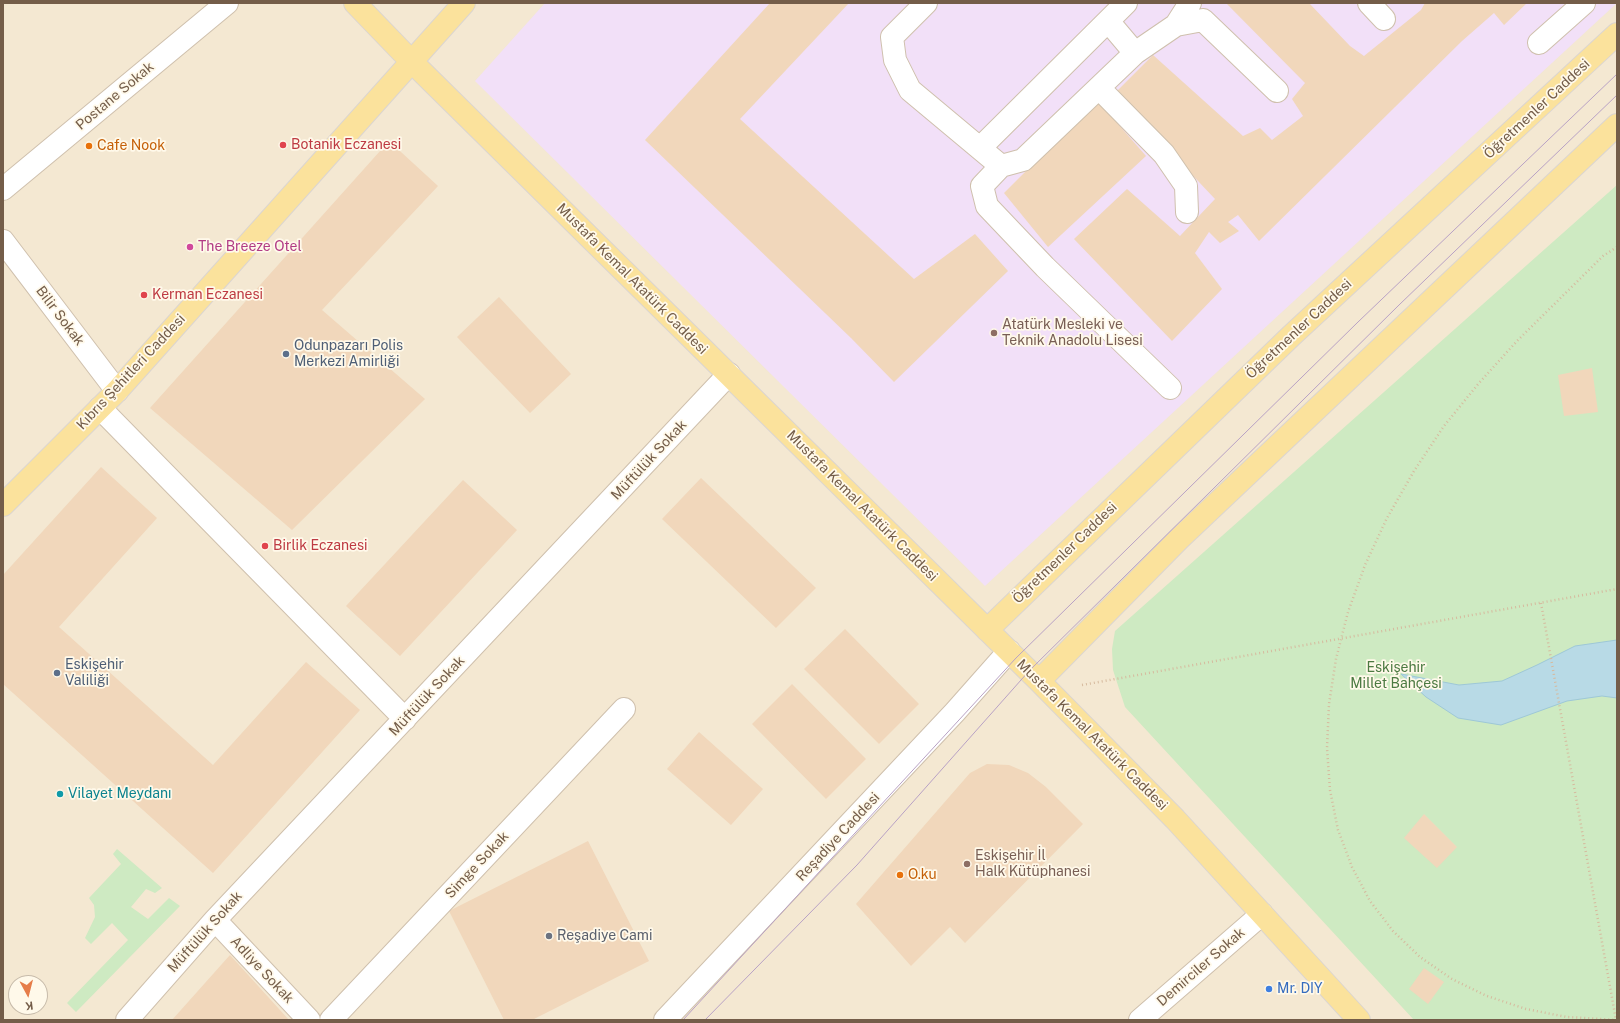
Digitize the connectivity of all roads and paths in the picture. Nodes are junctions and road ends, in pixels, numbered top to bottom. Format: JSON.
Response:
{"nodes":[{"id":1,"x":227,"y":3,"type":"edge"},
{"id":2,"x":355,"y":3,"type":"edge"},
{"id":3,"x":464,"y":3,"type":"edge"},
{"id":4,"x":926,"y":3,"type":"edge"},
{"id":5,"x":1126,"y":3,"type":"edge"},
{"id":6,"x":1190,"y":3,"type":"edge"},
{"id":7,"x":1369,"y":3,"type":"edge"},
{"id":8,"x":1584,"y":3,"type":"edge"},
{"id":9,"x":1384,"y":19,"type":"dead end"},
{"id":10,"x":1108,"y":21,"type":"junction"},
{"id":11,"x":1176,"y":25,"type":"junction"},
{"id":12,"x":1617,"y":34,"type":"edge"},
{"id":13,"x":1539,"y":43,"type":"dead end"},
{"id":14,"x":1135,"y":53,"type":"junction"},
{"id":15,"x":411,"y":61,"type":"junction"},
{"id":16,"x":1099,"y":88,"type":"junction"},
{"id":17,"x":1277,"y":91,"type":"dead end"},
{"id":18,"x":1617,"y":125,"type":"edge"},
{"id":19,"x":980,"y":148,"type":"junction"},
{"id":20,"x":1001,"y":166,"type":"junction"},
{"id":21,"x":3,"y":189,"type":"edge"},
{"id":22,"x":1186,"y":212,"type":"dead end"},
{"id":23,"x":3,"y":241,"type":"edge"},
{"id":24,"x":1617,"y":247,"type":"edge"},
{"id":25,"x":729,"y":374,"type":"junction"},
{"id":26,"x":1170,"y":388,"type":"dead end"},
{"id":27,"x":117,"y":390,"type":"junction"},
{"id":28,"x":100,"y":408,"type":"junction"},
{"id":29,"x":3,"y":505,"type":"edge"},
{"id":30,"x":1617,"y":589,"type":"edge"},
{"id":31,"x":1541,"y":602,"type":"junction"},
{"id":32,"x":987,"y":630,"type":"junction"},
{"id":33,"x":1341,"y":639,"type":"junction"},
{"id":34,"x":1009,"y":651,"type":"junction"},
{"id":35,"x":1039,"y":681,"type":"junction"},
{"id":36,"x":1080,"y":686,"type":"dead end"},
{"id":37,"x":624,"y":709,"type":"dead end"},
{"id":38,"x":405,"y":719,"type":"junction"},
{"id":39,"x":1262,"y":914,"type":"junction"},
{"id":40,"x":215,"y":920,"type":"junction"},
{"id":41,"x":127,"y":1020,"type":"edge"},
{"id":42,"x":309,"y":1020,"type":"edge"},
{"id":43,"x":331,"y":1020,"type":"edge"},
{"id":44,"x":665,"y":1020,"type":"edge"},
{"id":45,"x":1140,"y":1020,"type":"edge"},
{"id":46,"x":1359,"y":1020,"type":"edge"},
{"id":47,"x":1616,"y":1020,"type":"edge"}],
"edges":[{"from":1,"to":21,"type":"street","name":"Postane Sokak"},
{"from":2,"to":15,"type":"main road","name":"Mustafa Kemal Atatürk Caddesi"},
{"from":3,"to":15,"type":"main road","name":"Kıbrıs Şehitleri Caddesi"},
{"from":4,"to":19,"type":"street"},
{"from":5,"to":10,"type":"street"},
{"from":6,"to":11,"type":"street"},
{"from":7,"to":9,"type":"street"},
{"from":8,"to":13,"type":"street"},
{"from":10,"to":14,"type":"street"},
{"from":10,"to":19,"type":"street"},
{"from":11,"to":14,"type":"street"},
{"from":11,"to":17,"type":"street"},
{"from":12,"to":32,"type":"main road","name":"Öğretmenler Caddesi"},
{"from":14,"to":16,"type":"street"},
{"from":15,"to":25,"type":"main road","name":"Mustafa Kemal Atatürk Caddesi"},
{"from":15,"to":27,"type":"main road","name":"Kıbrıs Şehitleri Caddesi"},
{"from":16,"to":20,"type":"street"},
{"from":16,"to":22,"type":"street"},
{"from":18,"to":35,"type":"main road"},
{"from":19,"to":20,"type":"street"},
{"from":20,"to":26,"type":"street"},
{"from":23,"to":27,"type":"street","name":"Bilir Sokak"},
{"from":24,"to":33,"type":"path"},
{"from":25,"to":32,"type":"main road","name":"Mustafa Kemal Atatürk Caddesi"},
{"from":25,"to":38,"type":"street","name":"Müftülük Sokak"},
{"from":27,"to":28,"type":"main road","name":"Kıbrıs Şehitleri Caddesi"},
{"from":28,"to":29,"type":"main road","name":"Kıbrıs Şehitleri Caddesi"},
{"from":28,"to":38,"type":"street"},
{"from":30,"to":31,"type":"path"},
{"from":31,"to":33,"type":"path"},
{"from":31,"to":47,"type":"path"},
{"from":32,"to":34,"type":"main road","name":"Mustafa Kemal Atatürk Caddesi"},
{"from":33,"to":36,"type":"path"},
{"from":33,"to":47,"type":"path"},
{"from":34,"to":35,"type":"main road","name":"Mustafa Kemal Atatürk Caddesi"},
{"from":34,"to":44,"type":"street","name":"Reşadiye Caddesi"},
{"from":35,"to":39,"type":"main road","name":"Mustafa Kemal Atatürk Caddesi"},
{"from":37,"to":43,"type":"street","name":"Simge Sokak"},
{"from":38,"to":40,"type":"street","name":"Müftülük Sokak"},
{"from":39,"to":45,"type":"street","name":"Demirciler Sokak"},
{"from":39,"to":46,"type":"main road","name":"Mustafa Kemal Atatürk Caddesi"},
{"from":40,"to":41,"type":"street","name":"Müftülük Sokak"},
{"from":40,"to":42,"type":"street","name":"Adliye Sokak"}]}
